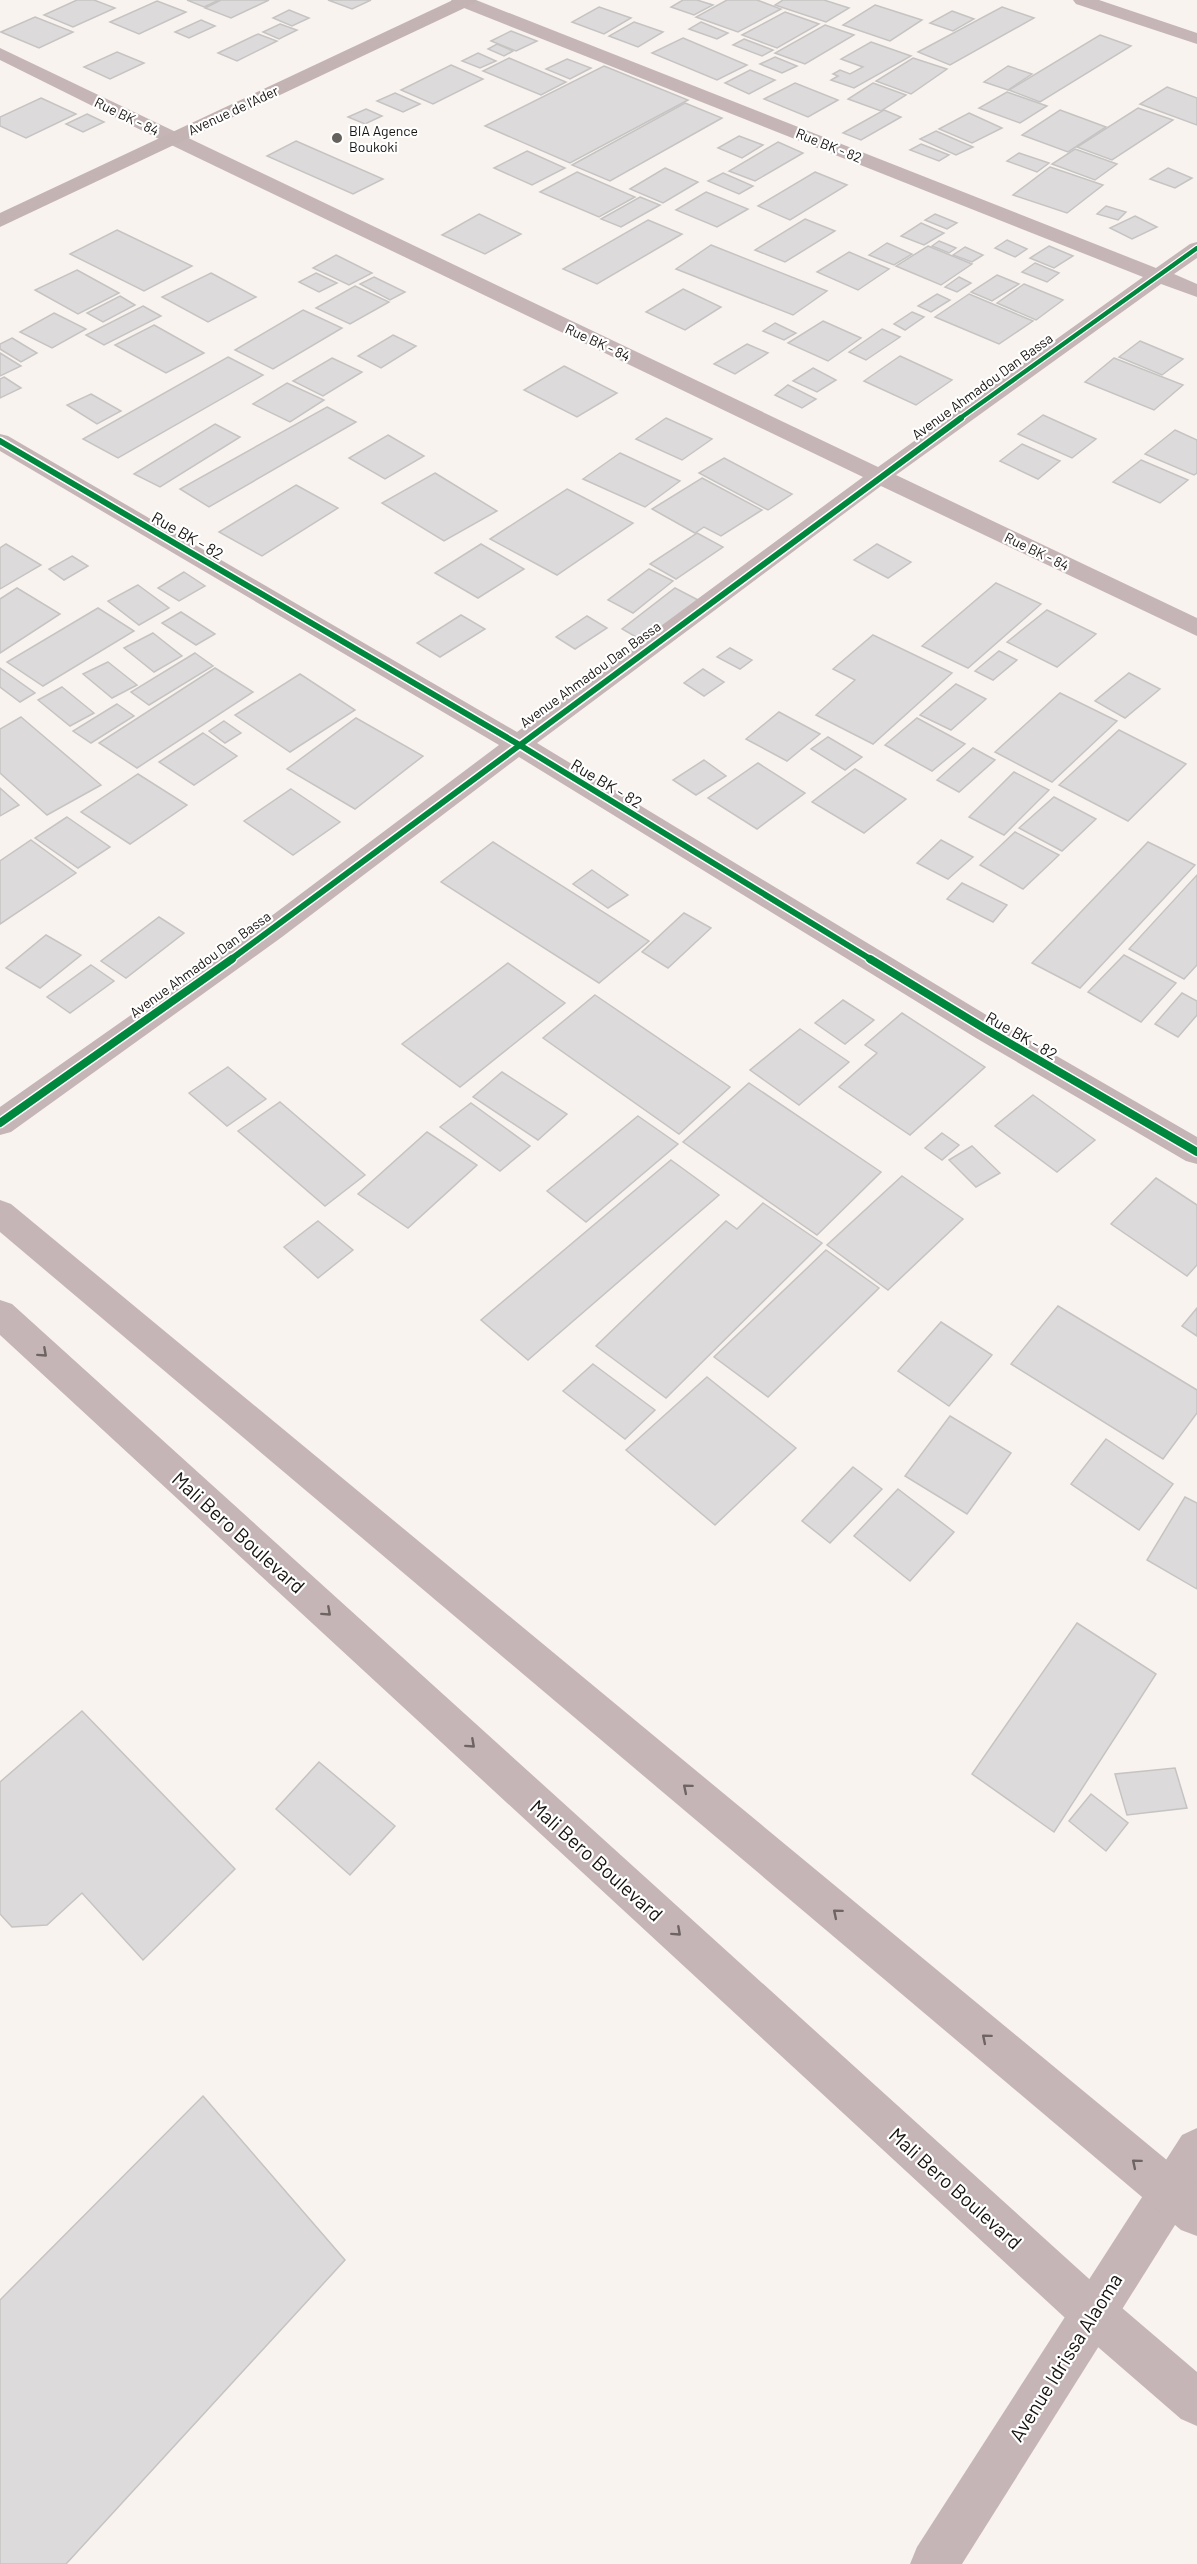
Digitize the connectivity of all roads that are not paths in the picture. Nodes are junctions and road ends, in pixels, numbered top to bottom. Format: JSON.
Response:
{"nodes":[{"id":1,"x":464,"y":0,"type":"edge"},
{"id":2,"x":1082,"y":0,"type":"edge"},
{"id":3,"x":1197,"y":39,"type":"edge"},
{"id":4,"x":0,"y":53,"type":"edge"},
{"id":5,"x":172,"y":138,"type":"junction"},
{"id":6,"x":0,"y":221,"type":"edge"},
{"id":7,"x":1197,"y":248,"type":"edge"},
{"id":8,"x":1159,"y":276,"type":"junction"},
{"id":9,"x":1197,"y":291,"type":"edge"},
{"id":10,"x":0,"y":441,"type":"edge"},
{"id":11,"x":880,"y":476,"type":"junction"},
{"id":12,"x":1197,"y":628,"type":"edge"},
{"id":13,"x":518,"y":744,"type":"junction"},
{"id":14,"x":0,"y":1123,"type":"edge"},
{"id":15,"x":1197,"y":1152,"type":"edge"},
{"id":16,"x":0,"y":1214,"type":"edge"},
{"id":17,"x":0,"y":1314,"type":"edge"},
{"id":18,"x":1197,"y":2151,"type":"edge"},
{"id":19,"x":1183,"y":2203,"type":"edge"},
{"id":20,"x":1092,"y":2312,"type":"junction"},
{"id":21,"x":1197,"y":2403,"type":"edge"},
{"id":22,"x":934,"y":2564,"type":"edge"}],
"edges":[{"from":1,"to":5,"type":"main road","name":"Avenue de l'Ader"},
{"from":1,"to":8,"type":"street","name":"Rue BK - 82"},
{"from":2,"to":3,"type":"street"},
{"from":4,"to":5,"type":"street","name":"Rue BK - 84"},
{"from":5,"to":6,"type":"main road","name":"Avenue de l'Ader"},
{"from":5,"to":11,"type":"street","name":"Rue BK - 84"},
{"from":7,"to":8,"type":"street","name":"Avenue Ahmadou Dan Bassa"},
{"from":8,"to":9,"type":"street","name":"Rue BK - 82"},
{"from":8,"to":11,"type":"street","name":"Avenue Ahmadou Dan Bassa"},
{"from":10,"to":13,"type":"street","name":"Rue BK - 82"},
{"from":11,"to":12,"type":"street","name":"Rue BK - 84"},
{"from":11,"to":13,"type":"street","name":"Avenue Ahmadou Dan Bassa"},
{"from":13,"to":14,"type":"street","name":"Avenue Ahmadou Dan Bassa"},
{"from":13,"to":15,"type":"street","name":"Rue BK - 82"},
{"from":19,"to":16,"type":"street","one_way":true},
{"from":17,"to":20,"type":"street","name":"Mali Bero Boulevard","one_way":true},
{"from":18,"to":19,"type":"street","name":"Avenue Idrissa Alaoma"},
{"from":19,"to":20,"type":"street","name":"Avenue Idrissa Alaoma"},
{"from":20,"to":21,"type":"street","name":"Mali Bero Boulevard"},
{"from":20,"to":22,"type":"street","name":"Avenue Idrissa Alaoma"}]}
